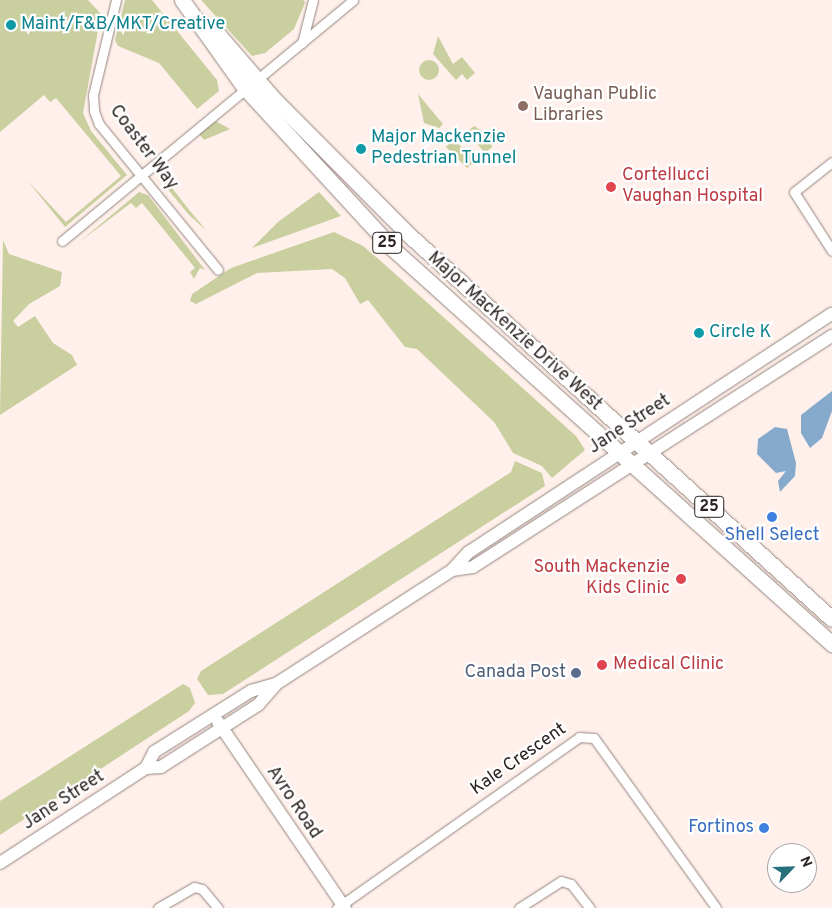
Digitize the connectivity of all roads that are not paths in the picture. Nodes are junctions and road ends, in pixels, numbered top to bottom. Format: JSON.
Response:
{"nodes":[{"id":1,"x":116,"y":0,"type":"edge"},
{"id":2,"x":182,"y":0,"type":"edge"},
{"id":3,"x":313,"y":0,"type":"edge"},
{"id":4,"x":353,"y":0,"type":"edge"},
{"id":5,"x":301,"y":45,"type":"junction"},
{"id":6,"x":251,"y":84,"type":"junction"},
{"id":7,"x":832,"y":162,"type":"edge"},
{"id":8,"x":142,"y":174,"type":"junction"},
{"id":9,"x":62,"y":241,"type":"dead end"},
{"id":10,"x":832,"y":251,"type":"edge"},
{"id":11,"x":218,"y":270,"type":"dead end"},
{"id":12,"x":832,"y":314,"type":"edge"},
{"id":13,"x":832,"y":336,"type":"edge"},
{"id":14,"x":644,"y":447,"type":"junction"},
{"id":15,"x":620,"y":452,"type":"junction"},
{"id":16,"x":634,"y":463,"type":"junction"},
{"id":17,"x":452,"y":570,"type":"junction"},
{"id":18,"x":832,"y":619,"type":"edge"},
{"id":19,"x":832,"y":644,"type":"edge"},
{"id":20,"x":276,"y":684,"type":"junction"},
{"id":21,"x":214,"y":716,"type":"junction"},
{"id":22,"x":222,"y":728,"type":"junction"},
{"id":23,"x":146,"y":768,"type":"junction"},
{"id":24,"x":0,"y":863,"type":"edge"},
{"id":25,"x":341,"y":907,"type":"edge"},
{"id":26,"x":158,"y":908,"type":"edge"},
{"id":27,"x":218,"y":908,"type":"edge"},
{"id":28,"x":518,"y":908,"type":"edge"},
{"id":29,"x":590,"y":908,"type":"edge"},
{"id":30,"x":716,"y":908,"type":"edge"}],
"edges":[{"from":1,"to":8,"type":"street","name":"Coaster Way"},
{"from":2,"to":6,"type":"main road","name":"Major MacKenzie Drive West","number":"25"},
{"from":3,"to":5,"type":"street"},
{"from":4,"to":5,"type":"street"},
{"from":5,"to":6,"type":"street"},
{"from":6,"to":8,"type":"street"},
{"from":6,"to":14,"type":"main road","name":"Major MacKenzie Drive West","number":"25"},
{"from":6,"to":15,"type":"main road","name":"Major MacKenzie Drive West","number":"25"},
{"from":7,"to":10,"type":"street"},
{"from":8,"to":9,"type":"street"},
{"from":8,"to":11,"type":"street","name":"Coaster Way"},
{"from":12,"to":14,"type":"main road","name":"Jane Street"},
{"from":13,"to":14,"type":"main road","name":"Jane Street"},
{"from":14,"to":15,"type":"main road","name":"Jane Street"},
{"from":14,"to":16,"type":"main road","name":"Jane Street"},
{"from":14,"to":18,"type":"main road","name":"Major MacKenzie Drive West","number":"25"},
{"from":15,"to":16,"type":"main road","name":"Major MacKenzie Drive West","number":"25"},
{"from":15,"to":17,"type":"main road","name":"Jane Street"},
{"from":16,"to":17,"type":"main road","name":"Jane Street"},
{"from":16,"to":19,"type":"main road","name":"Major MacKenzie Drive West","number":"25"},
{"from":17,"to":20,"type":"main road","name":"Jane Street"},
{"from":20,"to":21,"type":"main road","name":"Jane Street"},
{"from":20,"to":22,"type":"main road","name":"Jane Street"},
{"from":21,"to":22,"type":"main road","name":"Avro Road"},
{"from":21,"to":23,"type":"main road","name":"Jane Street"},
{"from":22,"to":23,"type":"main road","name":"Jane Street"},
{"from":22,"to":25,"type":"main road","name":"Avro Road"},
{"from":23,"to":24,"type":"main road","name":"Jane Street"},
{"from":25,"to":30,"type":"street","name":"Kale Crescent"},
{"from":26,"to":27,"type":"street"},
{"from":28,"to":29,"type":"street"}]}
